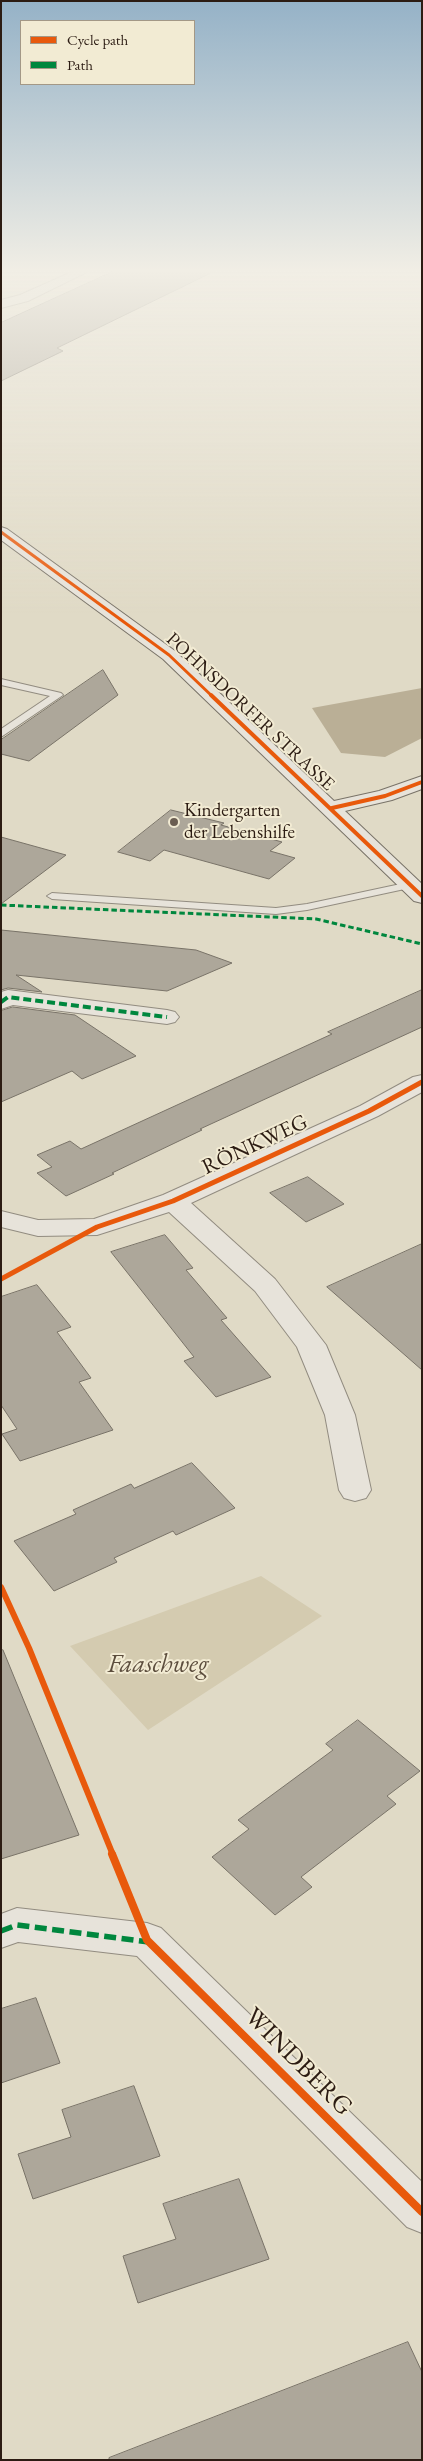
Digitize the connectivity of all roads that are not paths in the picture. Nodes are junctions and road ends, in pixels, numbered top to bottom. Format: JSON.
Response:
{"nodes":[{"id":1,"x":1,"y":532,"type":"edge"},
{"id":2,"x":1,"y":682,"type":"edge"},
{"id":3,"x":1,"y":734,"type":"edge"},
{"id":4,"x":422,"y":782,"type":"edge"},
{"id":5,"x":332,"y":808,"type":"junction"},
{"id":6,"x":416,"y":891,"type":"edge"},
{"id":7,"x":52,"y":896,"type":"dead end"},
{"id":8,"x":3,"y":999,"type":"edge"},
{"id":9,"x":167,"y":1017,"type":"dead end"},
{"id":10,"x":422,"y":1082,"type":"edge"},
{"id":11,"x":173,"y":1201,"type":"junction"},
{"id":12,"x":1,"y":1219,"type":"edge"},
{"id":13,"x":355,"y":1490,"type":"dead end"},
{"id":14,"x":1,"y":1931,"type":"edge"},
{"id":15,"x":422,"y":2212,"type":"edge"}],
"edges":[{"from":1,"to":5,"type":"street","name":"POHNSDORFER STRASSE"},
{"from":2,"to":3,"type":"lane"},
{"from":4,"to":5,"type":"street"},
{"from":5,"to":6,"type":"street","name":"POHNSDORFER STRASSE"},
{"from":6,"to":7,"type":"lane"},
{"from":8,"to":9,"type":"street"},
{"from":10,"to":11,"type":"street","name":"RÖNKWEG"},
{"from":11,"to":12,"type":"street","name":"RÖNKWEG"},
{"from":11,"to":13,"type":"street"},
{"from":14,"to":15,"type":"street","name":"WINDBERG"}]}
